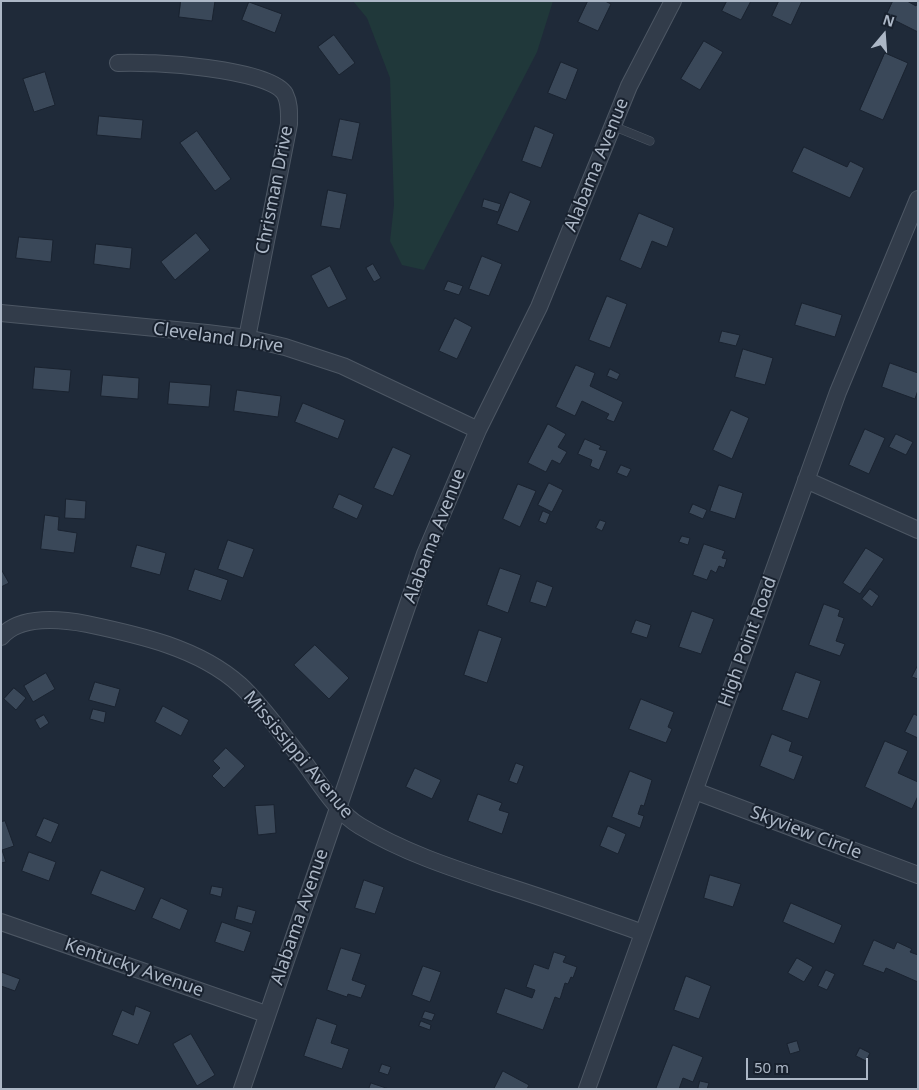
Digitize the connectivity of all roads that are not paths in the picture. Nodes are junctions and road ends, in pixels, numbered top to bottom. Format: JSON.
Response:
{"nodes":[{"id":1,"x":673,"y":1,"type":"edge"},
{"id":2,"x":118,"y":63,"type":"dead end"},
{"id":3,"x":613,"y":126,"type":"junction"},
{"id":4,"x":650,"y":141,"type":"dead end"},
{"id":5,"x":918,"y":199,"type":"edge"},
{"id":6,"x":1,"y":313,"type":"edge"},
{"id":7,"x":247,"y":338,"type":"junction"},
{"id":8,"x":478,"y":430,"type":"junction"},
{"id":9,"x":806,"y":480,"type":"junction"},
{"id":10,"x":918,"y":530,"type":"edge"},
{"id":11,"x":4,"y":633,"type":"edge"},
{"id":12,"x":695,"y":791,"type":"junction"},
{"id":13,"x":338,"y":806,"type":"junction"},
{"id":14,"x":918,"y":875,"type":"edge"},
{"id":15,"x":1,"y":922,"type":"edge"},
{"id":16,"x":643,"y":933,"type":"junction"},
{"id":17,"x":266,"y":1014,"type":"junction"},
{"id":18,"x":242,"y":1089,"type":"edge"},
{"id":19,"x":587,"y":1089,"type":"edge"}],
"edges":[{"from":1,"to":3,"type":"street","name":"Alabama Avenue"},
{"from":2,"to":7,"type":"street","name":"Chrisman Drive"},
{"from":3,"to":4,"type":"lane"},
{"from":3,"to":8,"type":"street","name":"Alabama Avenue"},
{"from":5,"to":9,"type":"street","name":"High Point Road"},
{"from":6,"to":7,"type":"street","name":"Cleveland Drive"},
{"from":7,"to":8,"type":"street","name":"Cleveland Drive"},
{"from":8,"to":13,"type":"street","name":"Alabama Avenue"},
{"from":9,"to":10,"type":"street"},
{"from":9,"to":12,"type":"street","name":"High Point Road"},
{"from":11,"to":13,"type":"street","name":"Mississippi Avenue"},
{"from":12,"to":14,"type":"street","name":"Skyview Circle"},
{"from":12,"to":16,"type":"street","name":"High Point Road"},
{"from":13,"to":16,"type":"street","name":"Mississippi Avenue"},
{"from":13,"to":17,"type":"street","name":"Alabama Avenue"},
{"from":15,"to":17,"type":"street","name":"Kentucky Avenue"},
{"from":16,"to":19,"type":"street","name":"High Point Road"},
{"from":17,"to":18,"type":"street","name":"Alabama Avenue"}]}
